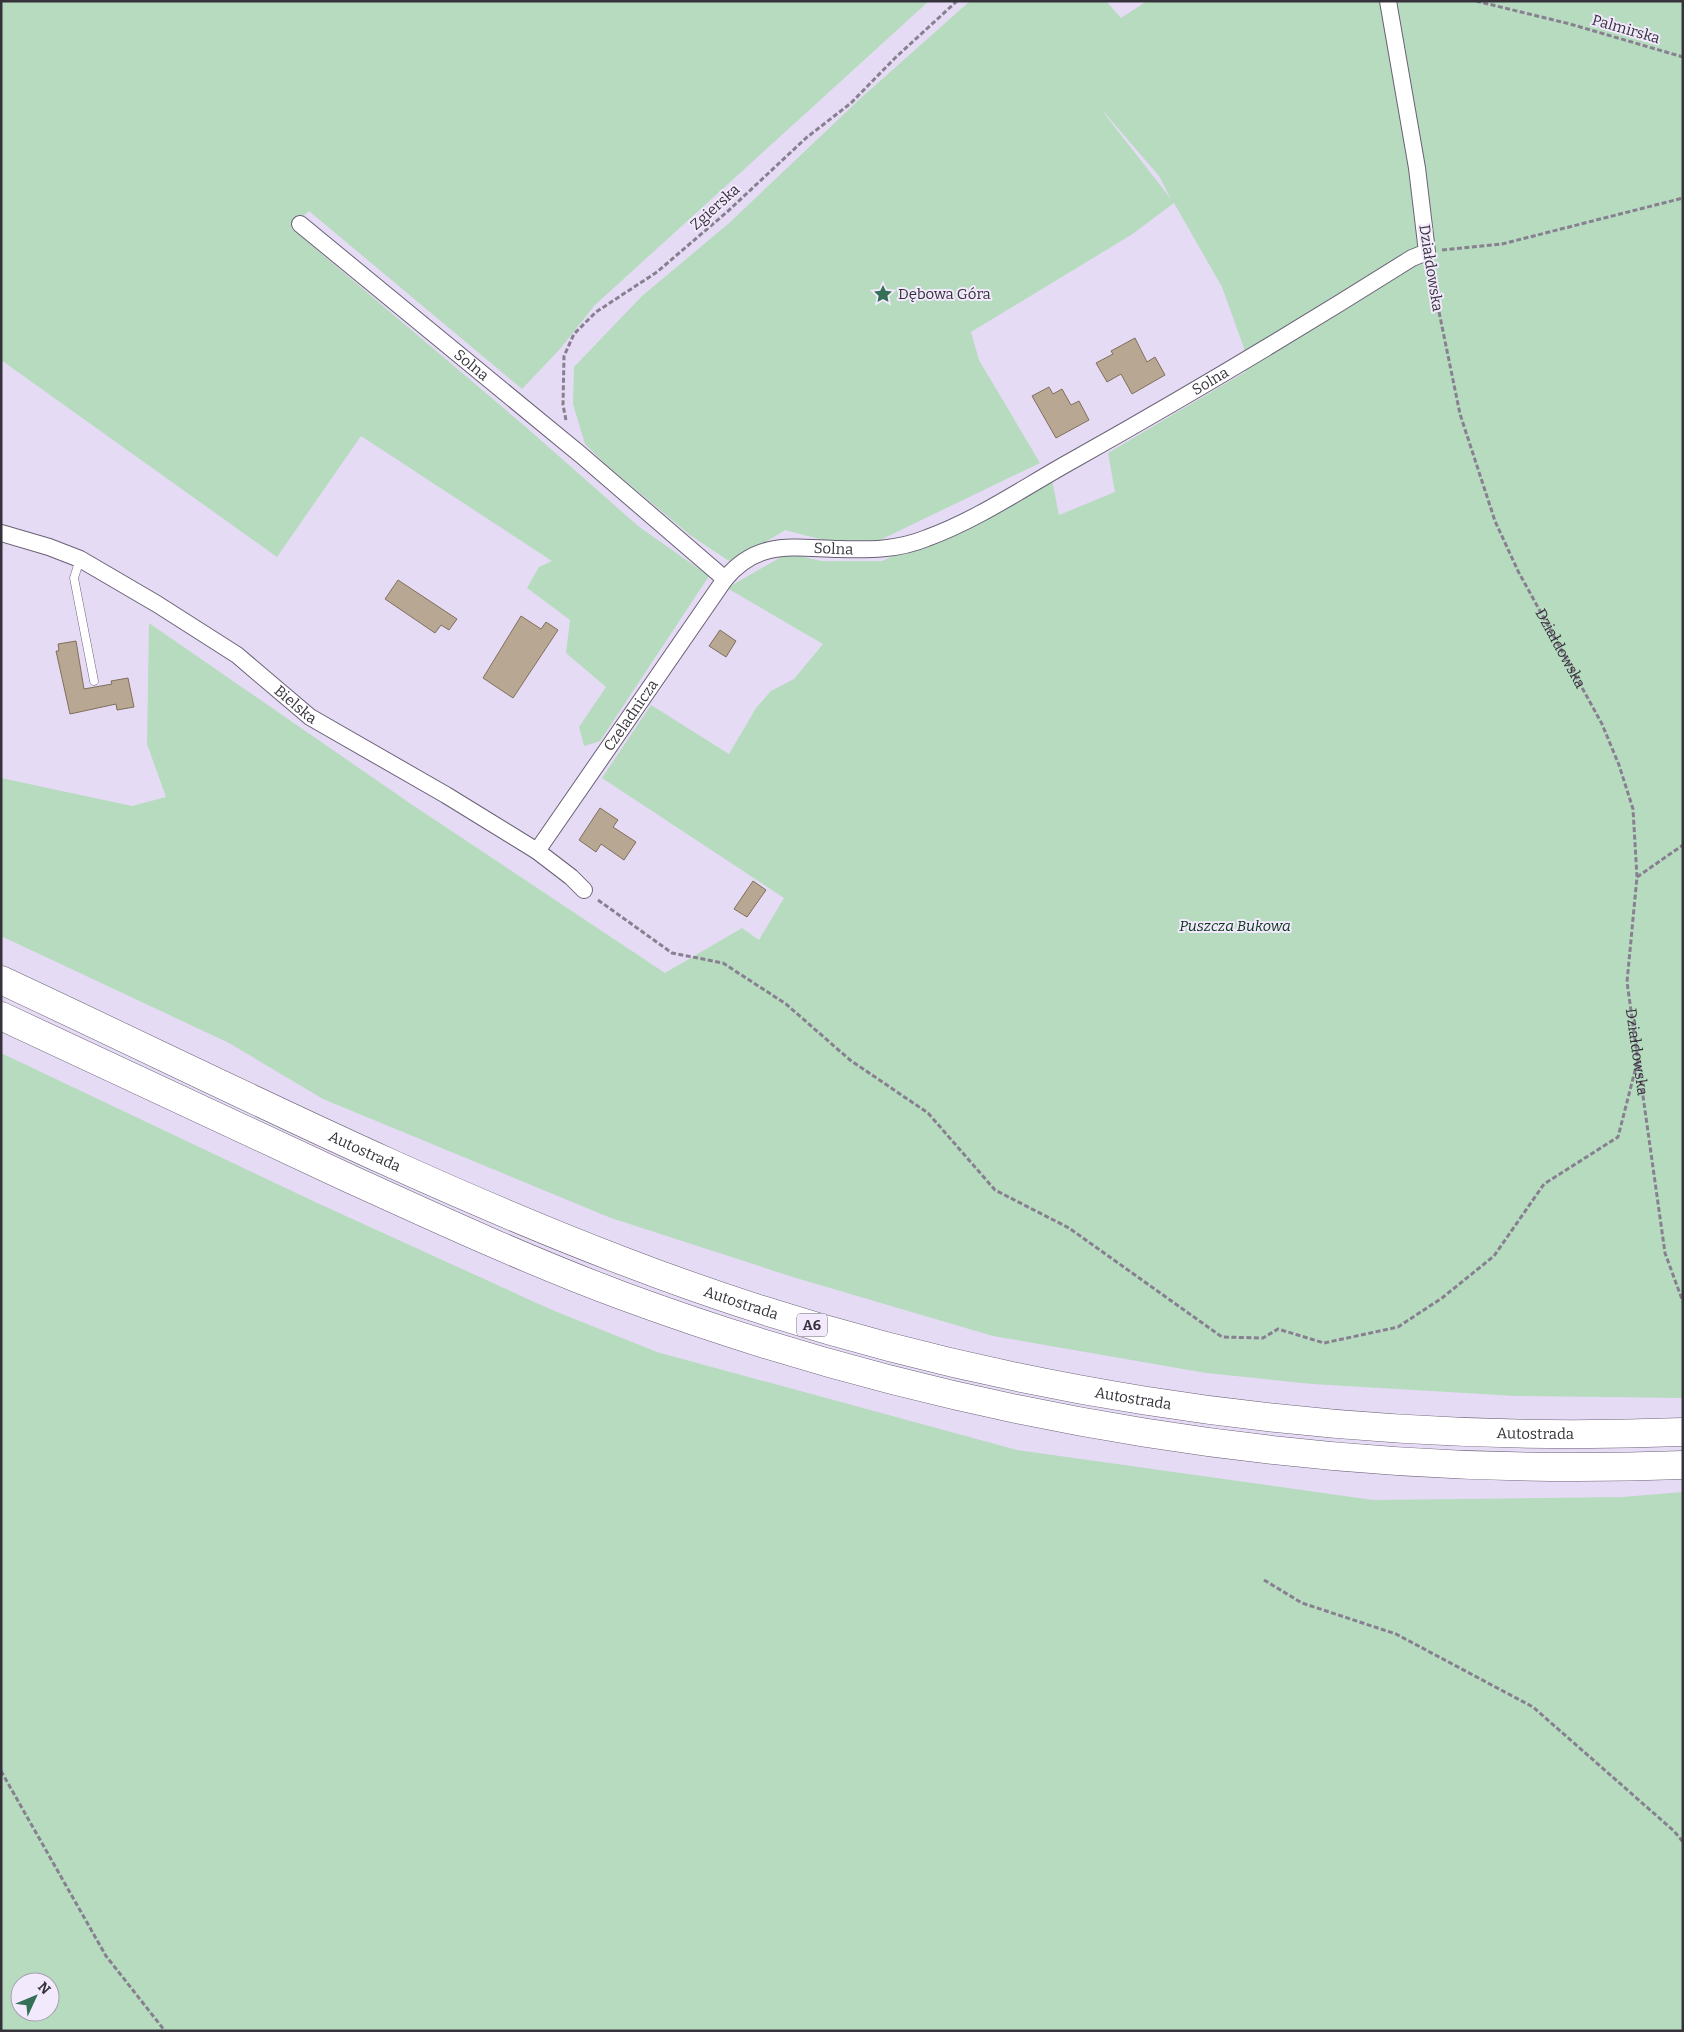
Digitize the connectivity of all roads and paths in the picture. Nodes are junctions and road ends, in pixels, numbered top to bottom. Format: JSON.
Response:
{"nodes":[{"id":1,"x":957,"y":1,"type":"edge"},
{"id":2,"x":1388,"y":1,"type":"edge"},
{"id":3,"x":1476,"y":1,"type":"edge"},
{"id":4,"x":1683,"y":57,"type":"edge"},
{"id":5,"x":1683,"y":198,"type":"edge"},
{"id":6,"x":300,"y":224,"type":"dead end"},
{"id":7,"x":1427,"y":252,"type":"junction"},
{"id":8,"x":567,"y":422,"type":"dead end"},
{"id":9,"x":1,"y":533,"type":"edge"},
{"id":10,"x":80,"y":558,"type":"junction"},
{"id":11,"x":725,"y":579,"type":"junction"},
{"id":12,"x":94,"y":681,"type":"dead end"},
{"id":13,"x":1683,"y":845,"type":"edge"},
{"id":14,"x":537,"y":851,"type":"junction"},
{"id":15,"x":1636,"y":877,"type":"junction"},
{"id":16,"x":584,"y":890,"type":"joint"},
{"id":17,"x":1,"y":980,"type":"edge"},
{"id":18,"x":1,"y":1016,"type":"edge"},
{"id":19,"x":1639,"y":1056,"type":"junction"},
{"id":20,"x":1683,"y":1302,"type":"edge"},
{"id":21,"x":1683,"y":1432,"type":"edge"},
{"id":22,"x":1683,"y":1464,"type":"edge"},
{"id":23,"x":1264,"y":1580,"type":"dead end"},
{"id":24,"x":1,"y":1771,"type":"edge"},
{"id":25,"x":1683,"y":1842,"type":"edge"},
{"id":26,"x":164,"y":2031,"type":"edge"}],
"edges":[{"from":1,"to":8,"type":"path","name":"Zgierska"},
{"from":2,"to":7,"type":"street","name":"Działdowska"},
{"from":3,"to":4,"type":"path","name":"Palmirska"},
{"from":5,"to":7,"type":"path"},
{"from":6,"to":11,"type":"street","name":"Solna"},
{"from":7,"to":11,"type":"street","name":"Solna"},
{"from":7,"to":15,"type":"path","name":"Działdowska"},
{"from":9,"to":10,"type":"street","name":"Bielska"},
{"from":10,"to":12,"type":"lane"},
{"from":10,"to":14,"type":"street","name":"Bielska"},
{"from":11,"to":14,"type":"street","name":"Czeladnicza"},
{"from":13,"to":15,"type":"path"},
{"from":14,"to":16,"type":"street","name":"Bielska"},
{"from":15,"to":19,"type":"path","name":"Działdowska"},
{"from":16,"to":19,"type":"path"},
{"from":17,"to":21,"type":"highway","name":"Autostrada","number":"A6"},
{"from":18,"to":22,"type":"highway","number":"A6"},
{"from":19,"to":20,"type":"path","name":"Działdowska"},
{"from":23,"to":25,"type":"path"},
{"from":24,"to":26,"type":"path"}]}
